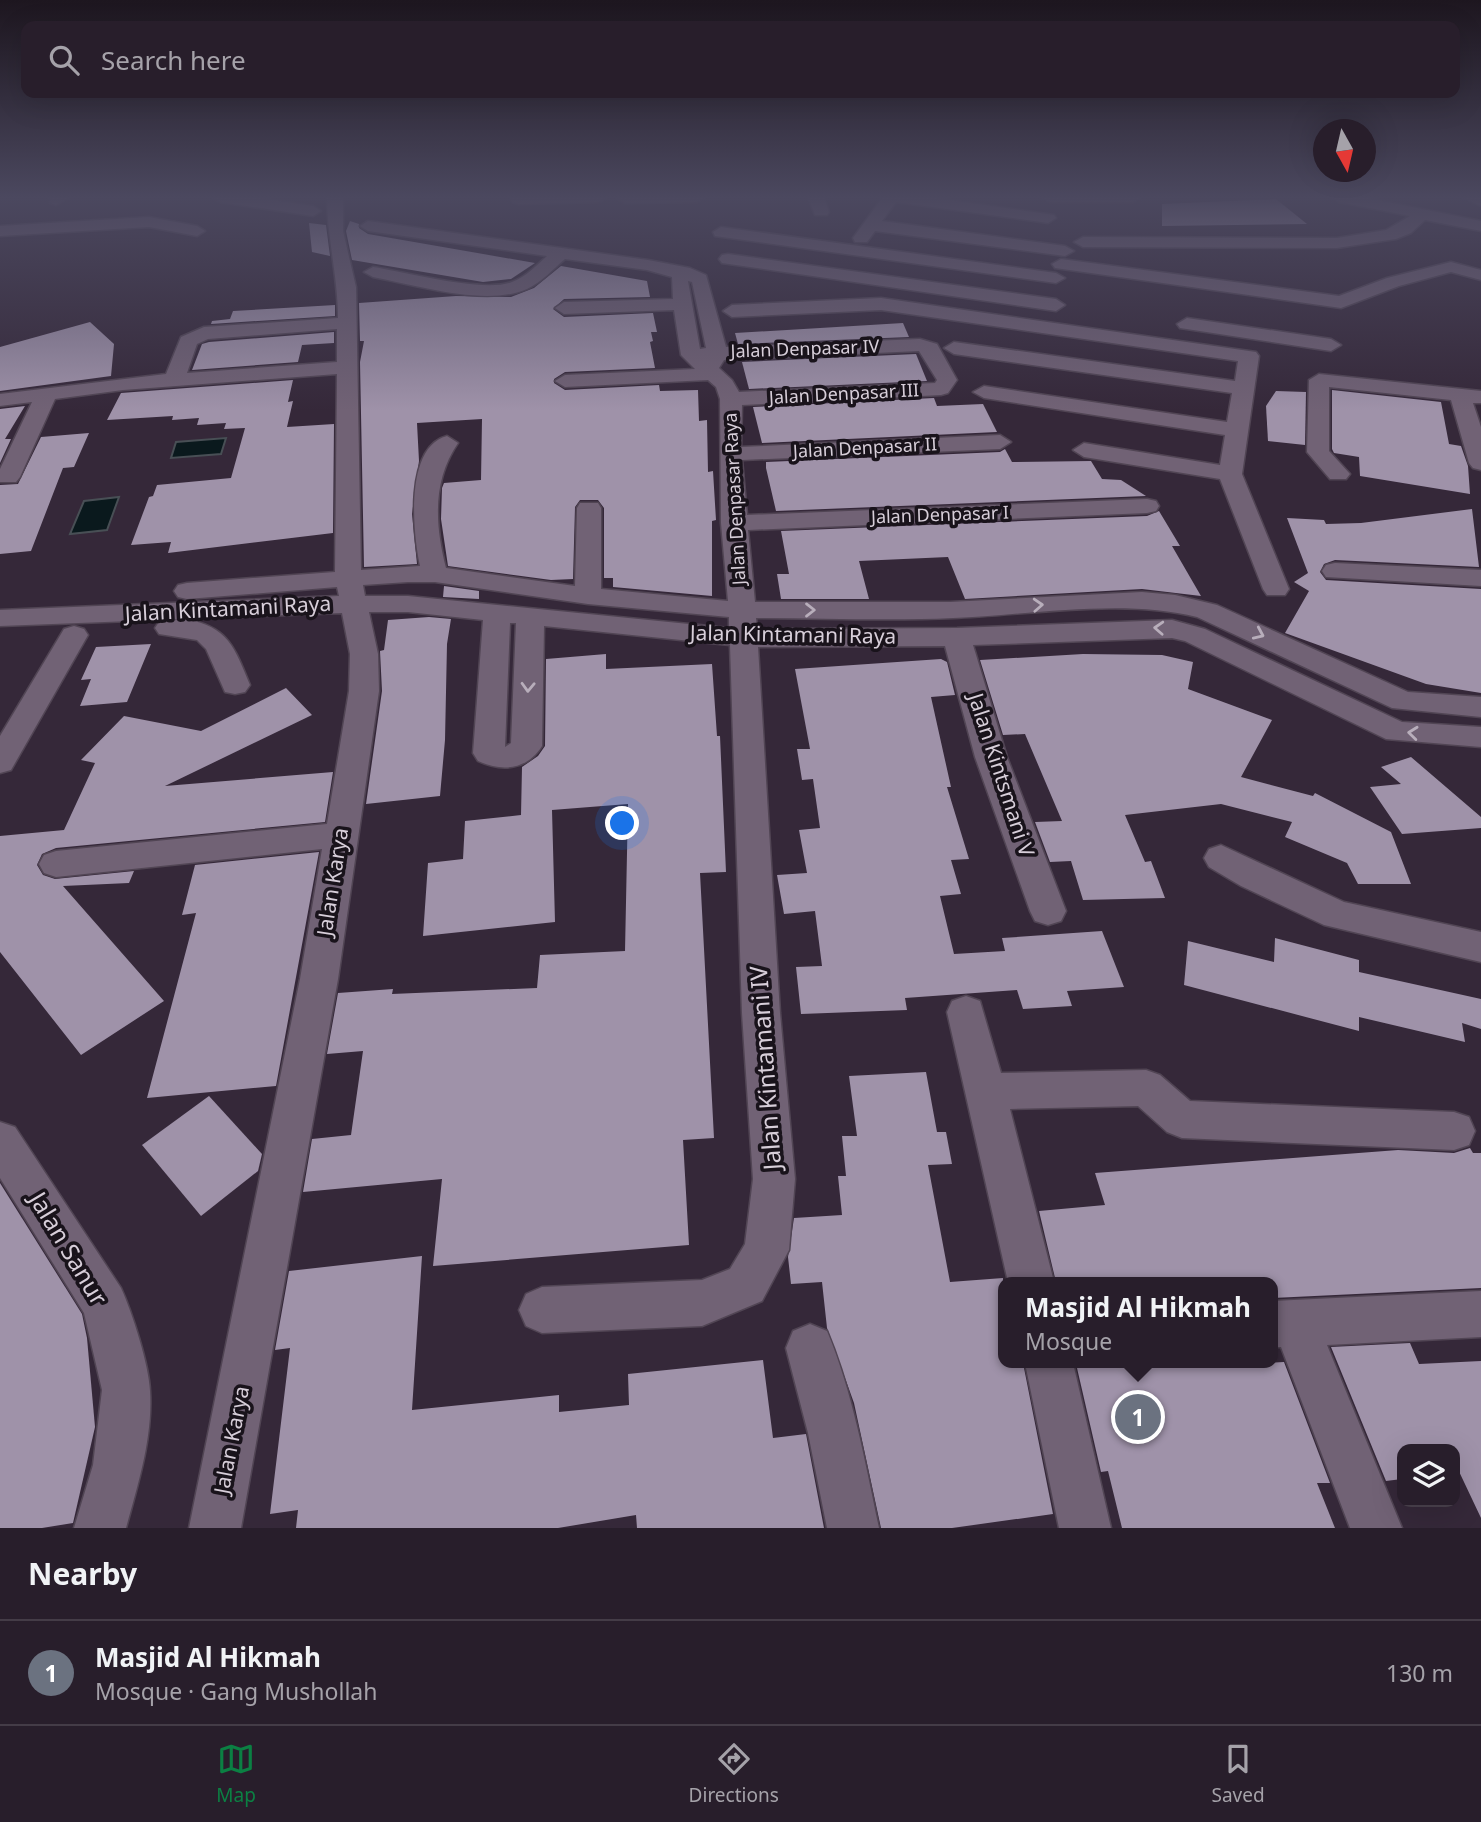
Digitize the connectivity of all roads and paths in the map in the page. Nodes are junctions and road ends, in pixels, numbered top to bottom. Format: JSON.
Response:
{"nodes":[{"id":1,"x":343,"y":268,"type":"edge"},
{"id":2,"x":542,"y":268,"type":"edge"},
{"id":3,"x":660,"y":268,"type":"edge"},
{"id":4,"x":791,"y":268,"type":"edge"},
{"id":5,"x":840,"y":268,"type":"edge"},
{"id":6,"x":1063,"y":268,"type":"edge"},
{"id":7,"x":1152,"y":268,"type":"edge"},
{"id":8,"x":1446,"y":268,"type":"edge"},
{"id":9,"x":1455,"y":268,"type":"edge"},
{"id":10,"x":373,"y":272,"type":"dead end"},
{"id":11,"x":684,"y":272,"type":"junction"},
{"id":12,"x":836,"y":275,"type":"junction"},
{"id":13,"x":1481,"y":277,"type":"edge"},
{"id":14,"x":846,"y":295,"type":"junction"},
{"id":15,"x":681,"y":304,"type":"junction"},
{"id":16,"x":881,"y":304,"type":"junction"},
{"id":17,"x":1052,"y":304,"type":"junction"},
{"id":18,"x":824,"y":306,"type":"junction"},
{"id":19,"x":564,"y":308,"type":"dead end"},
{"id":20,"x":1078,"y":308,"type":"dead end"},
{"id":21,"x":732,"y":311,"type":"dead end"},
{"id":22,"x":1172,"y":322,"type":"dead end"},
{"id":23,"x":347,"y":323,"type":"junction"},
{"id":24,"x":1065,"y":328,"type":"junction"},
{"id":25,"x":920,"y":345,"type":"joint"},
{"id":26,"x":1331,"y":345,"type":"dead end"},
{"id":27,"x":954,"y":348,"type":"dead end"},
{"id":28,"x":707,"y":363,"type":"junction"},
{"id":29,"x":346,"y":367,"type":"junction"},
{"id":30,"x":175,"y":379,"type":"junction"},
{"id":31,"x":565,"y":381,"type":"dead end"},
{"id":32,"x":1243,"y":388,"type":"junction"},
{"id":33,"x":984,"y":392,"type":"dead end"},
{"id":34,"x":47,"y":393,"type":"junction"},
{"id":35,"x":1471,"y":395,"type":"edge"},
{"id":36,"x":731,"y":399,"type":"junction"},
{"id":37,"x":0,"y":400,"type":"edge"},
{"id":38,"x":1237,"y":429,"type":"junction"},
{"id":39,"x":1000,"y":442,"type":"dead end"},
{"id":40,"x":446,"y":443,"type":"dead end"},
{"id":41,"x":1084,"y":450,"type":"dead end"},
{"id":42,"x":730,"y":454,"type":"junction"},
{"id":43,"x":1481,"y":462,"type":"edge"},
{"id":44,"x":1230,"y":474,"type":"junction"},
{"id":45,"x":1338,"y":474,"type":"dead end"},
{"id":46,"x":8,"y":477,"type":"dead end"},
{"id":47,"x":1147,"y":506,"type":"dead end"},
{"id":48,"x":589,"y":508,"type":"dead end"},
{"id":49,"x":733,"y":523,"type":"junction"},
{"id":50,"x":1335,"y":570,"type":"dead end"},
{"id":51,"x":435,"y":574,"type":"junction"},
{"id":52,"x":348,"y":576,"type":"junction"},
{"id":53,"x":1481,"y":578,"type":"edge"},
{"id":54,"x":1276,"y":589,"type":"dead end"},
{"id":55,"x":588,"y":596,"type":"junction"},
{"id":56,"x":0,"y":599,"type":"edge"},
{"id":57,"x":352,"y":604,"type":"junction"},
{"id":58,"x":497,"y":616,"type":"junction"},
{"id":59,"x":0,"y":618,"type":"edge"},
{"id":60,"x":530,"y":618,"type":"junction"},
{"id":61,"x":1201,"y":623,"type":"junction"},
{"id":62,"x":743,"y":624,"type":"junction"},
{"id":63,"x":74,"y":635,"type":"junction"},
{"id":64,"x":957,"y":637,"type":"junction"},
{"id":65,"x":0,"y":638,"type":"edge"},
{"id":66,"x":235,"y":685,"type":"dead end"},
{"id":67,"x":1481,"y":706,"type":"edge"},
{"id":68,"x":1481,"y":737,"type":"edge"},
{"id":69,"x":0,"y":762,"type":"edge"},
{"id":70,"x":340,"y":835,"type":"junction"},
{"id":71,"x":1221,"y":858,"type":"dead end"},
{"id":72,"x":56,"y":864,"type":"dead end"},
{"id":73,"x":1048,"y":911,"type":"dead end"},
{"id":74,"x":1481,"y":947,"type":"edge"},
{"id":75,"x":966,"y":1012,"type":"dead end"},
{"id":76,"x":987,"y":1091,"type":"junction"},
{"id":77,"x":1454,"y":1131,"type":"dead end"},
{"id":78,"x":0,"y":1141,"type":"edge"},
{"id":79,"x":1030,"y":1277,"type":"edge"},
{"id":80,"x":542,"y":1310,"type":"dead end"},
{"id":81,"x":1481,"y":1314,"type":"edge"},
{"id":82,"x":1284,"y":1324,"type":"edge"},
{"id":83,"x":810,"y":1348,"type":"dead end"},
{"id":84,"x":1050,"y":1368,"type":"edge"},
{"id":85,"x":100,"y":1528,"type":"edge"},
{"id":86,"x":215,"y":1528,"type":"edge"},
{"id":87,"x":853,"y":1528,"type":"edge"},
{"id":88,"x":1086,"y":1528,"type":"edge"},
{"id":89,"x":1376,"y":1528,"type":"edge"}],
"edges":[{"from":1,"to":23,"type":"street","name":"Jalan Karya"},
{"from":2,"to":10,"type":"street"},
{"from":3,"to":11,"type":"street"},
{"from":4,"to":12,"type":"street"},
{"from":5,"to":12,"type":"street"},
{"from":6,"to":17,"type":"street"},
{"from":7,"to":8,"type":"street"},
{"from":9,"to":13,"type":"street"},
{"from":11,"to":15,"type":"street","name":"Jalan Denpasar Raya"},
{"from":11,"to":28,"type":"street","name":"Jalan Denpasar Raya"},
{"from":12,"to":14,"type":"street"},
{"from":12,"to":17,"type":"street"},
{"from":14,"to":16,"type":"street"},
{"from":14,"to":18,"type":"street"},
{"from":15,"to":19,"type":"street"},
{"from":15,"to":28,"type":"street","name":"Jalan Denpasar Raya"},
{"from":16,"to":18,"type":"street"},
{"from":16,"to":24,"type":"street"},
{"from":17,"to":20,"type":"street"},
{"from":17,"to":24,"type":"street"},
{"from":18,"to":21,"type":"street"},
{"from":22,"to":26,"type":"street"},
{"from":23,"to":29,"type":"street","name":"Jalan Karya"},
{"from":23,"to":30,"type":"street"},
{"from":24,"to":32,"type":"street"},
{"from":25,"to":28,"type":"street","name":"Jalan Denpasar IV"},
{"from":25,"to":36,"type":"street","name":"Jalan Denpasar III"},
{"from":27,"to":32,"type":"street"},
{"from":28,"to":31,"type":"street","name":"Jalan Denpasar IV"},
{"from":28,"to":36,"type":"street","name":"Jalan Denpasar Raya"},
{"from":29,"to":30,"type":"street"},
{"from":29,"to":52,"type":"street","name":"Jalan Karya"},
{"from":30,"to":34,"type":"street"},
{"from":32,"to":38,"type":"street"},
{"from":33,"to":38,"type":"street"},
{"from":34,"to":37,"type":"street"},
{"from":34,"to":46,"type":"street"},
{"from":35,"to":43,"type":"street"},
{"from":35,"to":45,"type":"street"},
{"from":36,"to":42,"type":"street","name":"Jalan Denpasar Raya"},
{"from":38,"to":44,"type":"street"},
{"from":39,"to":42,"type":"street","name":"Jalan Denpasar II"},
{"from":40,"to":51,"type":"street"},
{"from":41,"to":44,"type":"street"},
{"from":42,"to":49,"type":"street","name":"Jalan Denpasar Raya"},
{"from":44,"to":54,"type":"street"},
{"from":47,"to":49,"type":"street","name":"Jalan Denpasar I"},
{"from":48,"to":55,"type":"street"},
{"from":49,"to":62,"type":"street","name":"Jalan Denpasar Raya"},
{"from":50,"to":53,"type":"street"},
{"from":51,"to":52,"type":"street","name":"Jalan Kintamani Raya"},
{"from":51,"to":55,"type":"street","name":"Jalan Kintamani Raya"},
{"from":52,"to":56,"type":"street","name":"Jalan Kintamani Raya"},
{"from":52,"to":57,"type":"street","name":"Jalan Karya"},
{"from":55,"to":62,"type":"street","name":"Jalan Kintamani Raya"},
{"from":57,"to":58,"type":"street","name":"Jalan Kintamani Raya"},
{"from":57,"to":59,"type":"street","name":"Jalan Kintamani Raya"},
{"from":57,"to":70,"type":"street","name":"Jalan Karya"},
{"from":58,"to":60,"type":"street","name":"Jalan Kintamani Raya"},
{"from":60,"to":58,"type":"street","one_way":true},
{"from":60,"to":62,"type":"street","name":"Jalan Kintamani Raya"},
{"from":62,"to":61,"type":"street","name":"Jalan Kintamani Raya","one_way":true},
{"from":61,"to":64,"type":"street","name":"Jalan Kintamani Raya","one_way":true},
{"from":61,"to":67,"type":"street","name":"Jalan Kintamani Raya","one_way":true},
{"from":68,"to":61,"type":"street","name":"Jalan Kintamani Raya","one_way":true},
{"from":62,"to":64,"type":"street","name":"Jalan Kintamani Raya"},
{"from":62,"to":80,"type":"street","name":"Jalan Kintamani IV"},
{"from":63,"to":65,"type":"street"},
{"from":63,"to":66,"type":"street"},
{"from":63,"to":69,"type":"street"},
{"from":64,"to":73,"type":"street","name":"Jalan Kintsmani V"},
{"from":70,"to":72,"type":"street"},
{"from":70,"to":86,"type":"street","name":"Jalan Karya"},
{"from":71,"to":74,"type":"street"},
{"from":75,"to":76,"type":"street"},
{"from":76,"to":77,"type":"street"},
{"from":76,"to":79,"type":"street"},
{"from":78,"to":85,"type":"street","name":"Jalan Sanur"},
{"from":81,"to":82,"type":"street"},
{"from":82,"to":89,"type":"street"},
{"from":83,"to":87,"type":"street"},
{"from":84,"to":88,"type":"street"}]}
